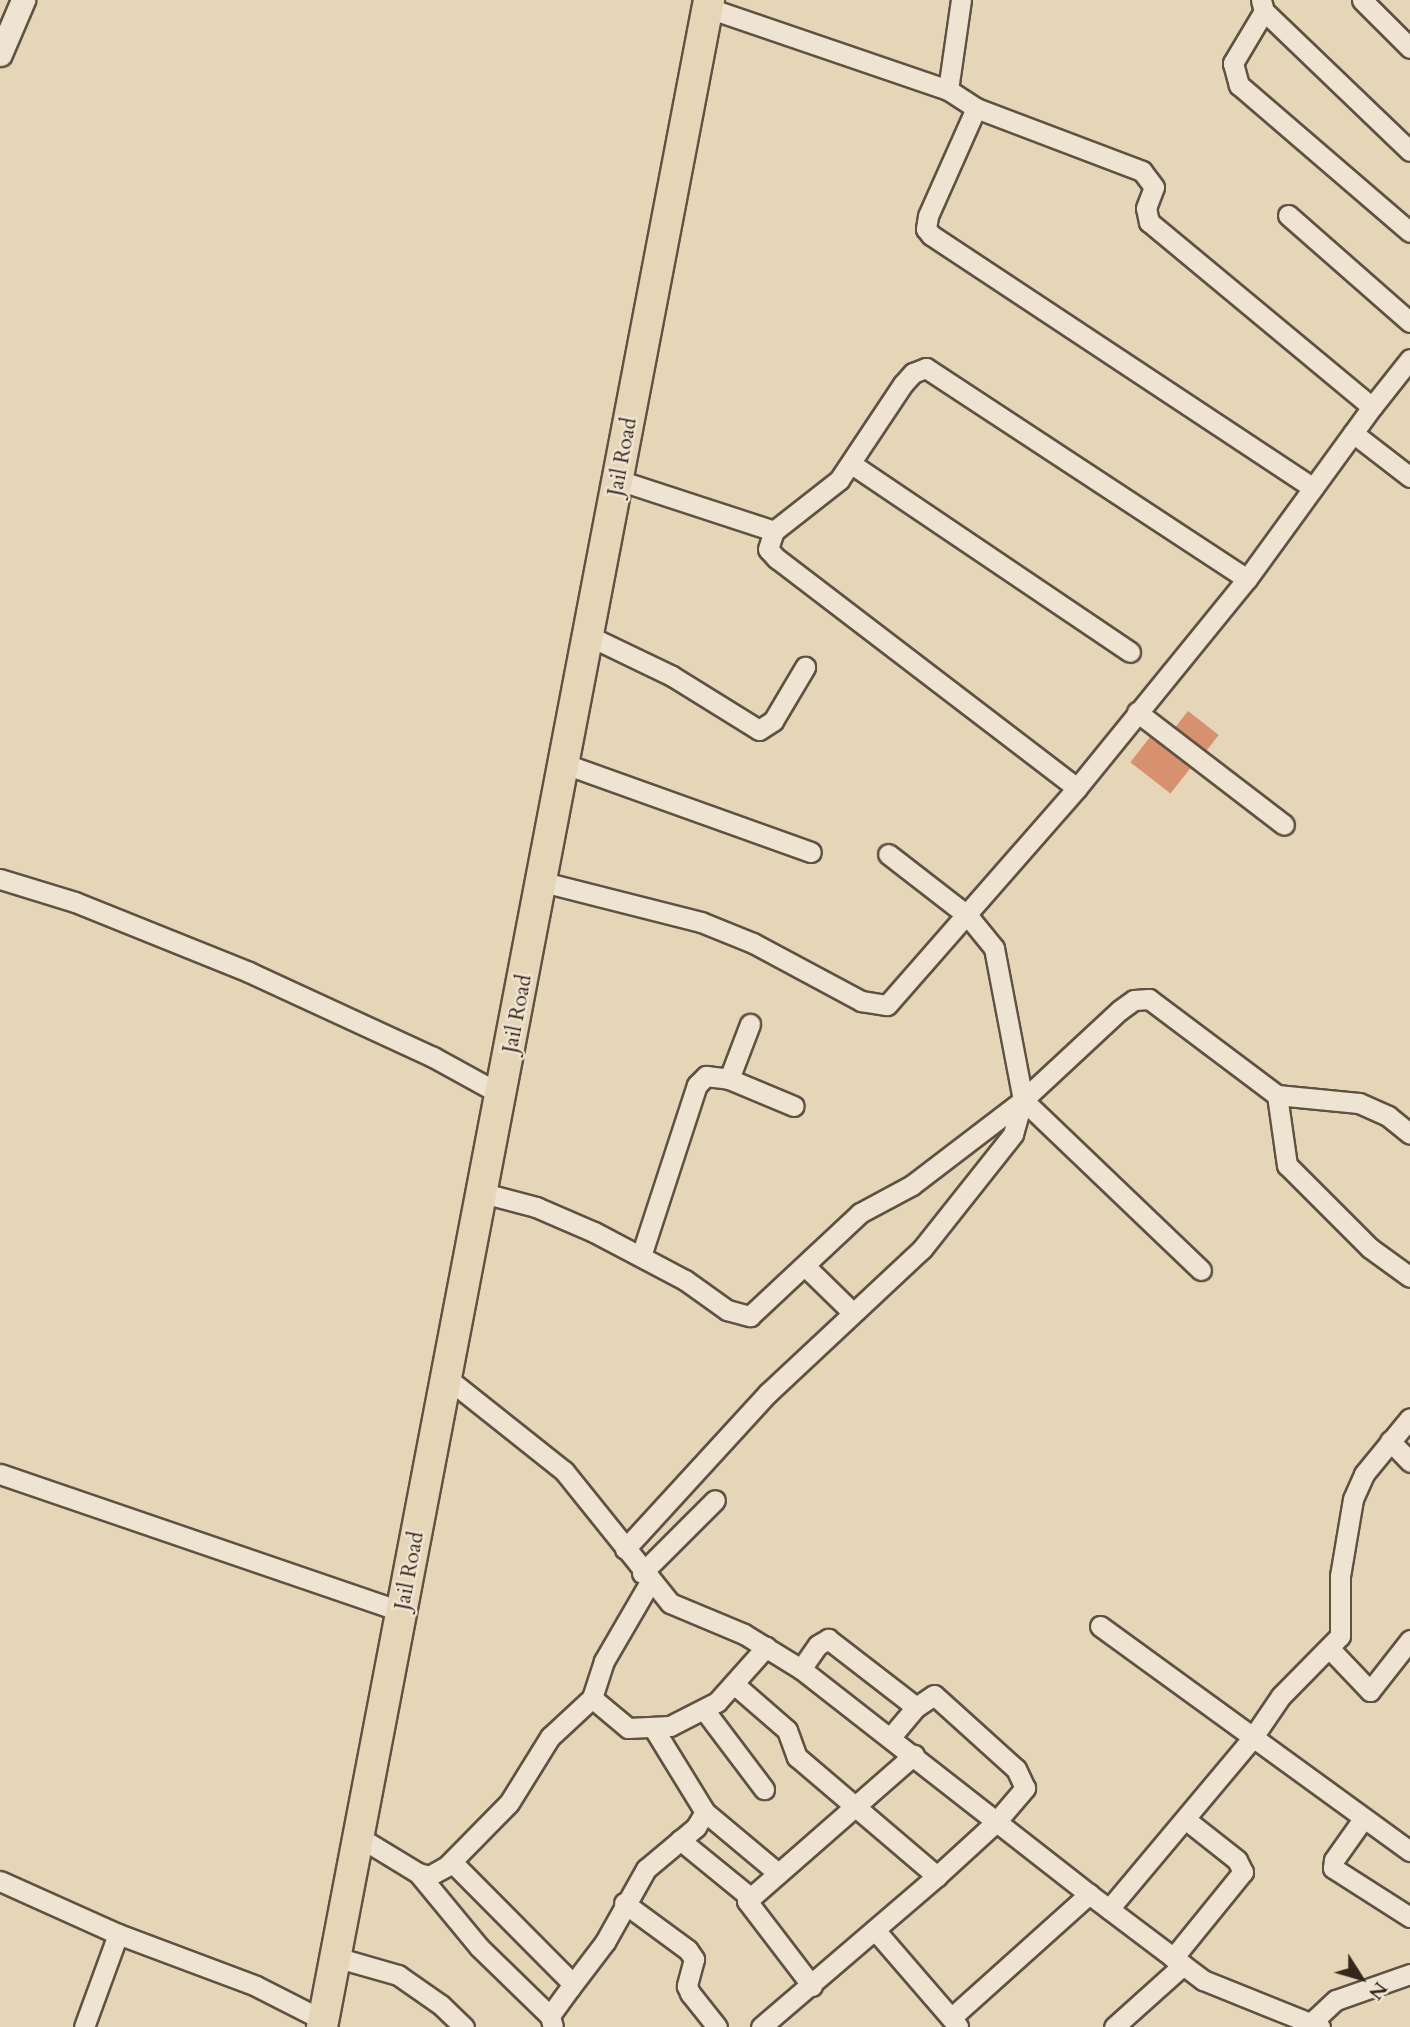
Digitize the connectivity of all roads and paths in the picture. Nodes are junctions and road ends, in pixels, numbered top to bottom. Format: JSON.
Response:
{"nodes":[{"id":1,"x":23,"y":0,"type":"edge"},
{"id":2,"x":961,"y":0,"type":"edge"},
{"id":3,"x":1362,"y":0,"type":"edge"},
{"id":4,"x":708,"y":4,"type":"edge"},
{"id":5,"x":1263,"y":6,"type":"edge"},
{"id":6,"x":1410,"y":48,"type":"edge"},
{"id":7,"x":0,"y":54,"type":"edge"},
{"id":8,"x":948,"y":90,"type":"junction"},
{"id":9,"x":976,"y":108,"type":"junction"},
{"id":10,"x":1410,"y":151,"type":"edge"},
{"id":11,"x":1288,"y":215,"type":"dead end"},
{"id":12,"x":1410,"y":232,"type":"edge"},
{"id":13,"x":1410,"y":322,"type":"edge"},
{"id":14,"x":1410,"y":359,"type":"edge"},
{"id":15,"x":1372,"y":407,"type":"junction"},
{"id":16,"x":1353,"y":433,"type":"junction"},
{"id":17,"x":853,"y":466,"type":"junction"},
{"id":18,"x":1410,"y":477,"type":"edge"},
{"id":19,"x":618,"y":480,"type":"junction"},
{"id":20,"x":1313,"y":488,"type":"junction"},
{"id":21,"x":774,"y":531,"type":"junction"},
{"id":22,"x":1247,"y":579,"type":"junction"},
{"id":23,"x":589,"y":636,"type":"junction"},
{"id":24,"x":1130,"y":652,"type":"dead end"},
{"id":25,"x":805,"y":667,"type":"dead end"},
{"id":26,"x":1137,"y":712,"type":"junction"},
{"id":27,"x":565,"y":764,"type":"junction"},
{"id":28,"x":1077,"y":788,"type":"junction"},
{"id":29,"x":1284,"y":825,"type":"dead end"},
{"id":30,"x":811,"y":852,"type":"dead end"},
{"id":31,"x":888,"y":854,"type":"dead end"},
{"id":32,"x":0,"y":879,"type":"edge"},
{"id":33,"x":543,"y":882,"type":"junction"},
{"id":34,"x":968,"y":916,"type":"junction"},
{"id":35,"x":751,"y":1024,"type":"dead end"},
{"id":36,"x":729,"y":1079,"type":"junction"},
{"id":37,"x":502,"y":1095,"type":"junction"},
{"id":38,"x":1277,"y":1095,"type":"junction"},
{"id":39,"x":1023,"y":1100,"type":"junction"},
{"id":40,"x":794,"y":1107,"type":"dead end"},
{"id":41,"x":1410,"y":1134,"type":"edge"},
{"id":42,"x":483,"y":1193,"type":"junction"},
{"id":43,"x":641,"y":1256,"type":"junction"},
{"id":44,"x":804,"y":1266,"type":"junction"},
{"id":45,"x":1201,"y":1270,"type":"dead end"},
{"id":46,"x":1410,"y":1277,"type":"edge"},
{"id":47,"x":853,"y":1313,"type":"junction"},
{"id":48,"x":447,"y":1378,"type":"junction"},
{"id":49,"x":1410,"y":1418,"type":"edge"},
{"id":50,"x":1390,"y":1441,"type":"junction"},
{"id":51,"x":1410,"y":1462,"type":"edge"},
{"id":52,"x":0,"y":1474,"type":"edge"},
{"id":53,"x":715,"y":1500,"type":"dead end"},
{"id":54,"x":625,"y":1549,"type":"junction"},
{"id":55,"x":646,"y":1577,"type":"junction"},
{"id":56,"x":402,"y":1612,"type":"junction"},
{"id":57,"x":1100,"y":1626,"type":"dead end"},
{"id":58,"x":1410,"y":1640,"type":"edge"},
{"id":59,"x":766,"y":1647,"type":"junction"},
{"id":60,"x":1330,"y":1649,"type":"junction"},
{"id":61,"x":802,"y":1669,"type":"junction"},
{"id":62,"x":734,"y":1684,"type":"junction"},
{"id":63,"x":592,"y":1698,"type":"junction"},
{"id":64,"x":916,"y":1707,"type":"junction"},
{"id":65,"x":705,"y":1711,"type":"junction"},
{"id":66,"x":654,"y":1729,"type":"junction"},
{"id":67,"x":891,"y":1737,"type":"junction"},
{"id":68,"x":1251,"y":1740,"type":"junction"},
{"id":69,"x":914,"y":1755,"type":"junction"},
{"id":70,"x":764,"y":1789,"type":"dead end"},
{"id":71,"x":854,"y":1808,"type":"junction"},
{"id":72,"x":705,"y":1812,"type":"junction"},
{"id":73,"x":1185,"y":1819,"type":"junction"},
{"id":74,"x":1363,"y":1819,"type":"junction"},
{"id":75,"x":996,"y":1822,"type":"junction"},
{"id":76,"x":359,"y":1836,"type":"junction"},
{"id":77,"x":680,"y":1840,"type":"junction"},
{"id":78,"x":1410,"y":1851,"type":"edge"},
{"id":79,"x":452,"y":1862,"type":"junction"},
{"id":80,"x":418,"y":1873,"type":"junction"},
{"id":81,"x":778,"y":1873,"type":"junction"},
{"id":82,"x":937,"y":1876,"type":"junction"},
{"id":83,"x":0,"y":1881,"type":"edge"},
{"id":84,"x":1089,"y":1894,"type":"junction"},
{"id":85,"x":750,"y":1897,"type":"junction"},
{"id":86,"x":624,"y":1903,"type":"junction"},
{"id":87,"x":1109,"y":1909,"type":"junction"},
{"id":88,"x":1410,"y":1917,"type":"edge"},
{"id":89,"x":875,"y":1930,"type":"junction"},
{"id":90,"x":118,"y":1934,"type":"junction"},
{"id":91,"x":335,"y":1957,"type":"junction"},
{"id":92,"x":1178,"y":1962,"type":"junction"},
{"id":93,"x":1410,"y":1974,"type":"edge"},
{"id":94,"x":812,"y":1986,"type":"junction"},
{"id":95,"x":570,"y":1988,"type":"junction"},
{"id":96,"x":552,"y":2021,"type":"edge"},
{"id":97,"x":323,"y":2023,"type":"edge"},
{"id":98,"x":955,"y":2023,"type":"edge"},
{"id":99,"x":1315,"y":2025,"type":"edge"},
{"id":100,"x":84,"y":2027,"type":"edge"},
{"id":101,"x":464,"y":2027,"type":"edge"},
{"id":102,"x":717,"y":2027,"type":"edge"},
{"id":103,"x":761,"y":2027,"type":"edge"},
{"id":104,"x":1114,"y":2027,"type":"edge"}],
"edges":[{"from":1,"to":7,"type":"street"},
{"from":2,"to":8,"type":"street"},
{"from":3,"to":6,"type":"street"},
{"from":4,"to":8,"type":"street"},
{"from":4,"to":19,"type":"main road","name":"Jail Road"},
{"from":5,"to":10,"type":"street"},
{"from":5,"to":12,"type":"street"},
{"from":8,"to":9,"type":"street"},
{"from":9,"to":15,"type":"street"},
{"from":9,"to":20,"type":"street"},
{"from":11,"to":13,"type":"street"},
{"from":14,"to":15,"type":"street"},
{"from":15,"to":16,"type":"street"},
{"from":16,"to":18,"type":"street"},
{"from":16,"to":20,"type":"street"},
{"from":17,"to":21,"type":"street"},
{"from":17,"to":22,"type":"street"},
{"from":17,"to":24,"type":"street"},
{"from":19,"to":21,"type":"street"},
{"from":19,"to":23,"type":"main road","name":"Jail Road"},
{"from":20,"to":22,"type":"street"},
{"from":21,"to":28,"type":"street"},
{"from":22,"to":26,"type":"street"},
{"from":23,"to":25,"type":"street"},
{"from":23,"to":27,"type":"main road","name":"Jail Road"},
{"from":26,"to":28,"type":"street"},
{"from":26,"to":29,"type":"street"},
{"from":27,"to":30,"type":"street"},
{"from":27,"to":33,"type":"main road","name":"Jail Road"},
{"from":28,"to":34,"type":"street"},
{"from":31,"to":34,"type":"street"},
{"from":32,"to":37,"type":"street"},
{"from":33,"to":34,"type":"street"},
{"from":33,"to":37,"type":"main road","name":"Jail Road"},
{"from":34,"to":39,"type":"street"},
{"from":35,"to":36,"type":"street"},
{"from":36,"to":40,"type":"street"},
{"from":36,"to":43,"type":"street"},
{"from":37,"to":42,"type":"main road","name":"Jail Road"},
{"from":38,"to":39,"type":"street"},
{"from":38,"to":41,"type":"street"},
{"from":38,"to":46,"type":"street"},
{"from":39,"to":44,"type":"street"},
{"from":39,"to":45,"type":"street"},
{"from":39,"to":47,"type":"street"},
{"from":42,"to":43,"type":"street"},
{"from":42,"to":48,"type":"main road","name":"Jail Road"},
{"from":43,"to":44,"type":"street"},
{"from":44,"to":47,"type":"street"},
{"from":47,"to":54,"type":"street"},
{"from":48,"to":54,"type":"street"},
{"from":48,"to":56,"type":"main road","name":"Jail Road"},
{"from":49,"to":50,"type":"street"},
{"from":50,"to":51,"type":"street"},
{"from":50,"to":60,"type":"street"},
{"from":52,"to":56,"type":"street"},
{"from":53,"to":55,"type":"street"},
{"from":54,"to":55,"type":"street"},
{"from":55,"to":59,"type":"street"},
{"from":55,"to":63,"type":"street"},
{"from":56,"to":76,"type":"main road","name":"Jail Road"},
{"from":57,"to":68,"type":"street"},
{"from":58,"to":60,"type":"street"},
{"from":59,"to":61,"type":"street"},
{"from":59,"to":62,"type":"street"},
{"from":60,"to":68,"type":"street"},
{"from":61,"to":64,"type":"street"},
{"from":61,"to":67,"type":"street"},
{"from":62,"to":65,"type":"street"},
{"from":62,"to":71,"type":"street"},
{"from":63,"to":66,"type":"street"},
{"from":63,"to":79,"type":"street"},
{"from":64,"to":67,"type":"street"},
{"from":64,"to":75,"type":"street"},
{"from":65,"to":66,"type":"street"},
{"from":65,"to":70,"type":"street"},
{"from":66,"to":72,"type":"street"},
{"from":67,"to":69,"type":"street"},
{"from":68,"to":73,"type":"street"},
{"from":68,"to":74,"type":"street"},
{"from":69,"to":71,"type":"street"},
{"from":69,"to":75,"type":"street"},
{"from":71,"to":81,"type":"street"},
{"from":71,"to":82,"type":"street"},
{"from":72,"to":77,"type":"street"},
{"from":72,"to":81,"type":"street"},
{"from":73,"to":87,"type":"street"},
{"from":73,"to":92,"type":"street"},
{"from":74,"to":78,"type":"street"},
{"from":74,"to":88,"type":"street"},
{"from":75,"to":82,"type":"street"},
{"from":75,"to":84,"type":"street"},
{"from":76,"to":80,"type":"street"},
{"from":76,"to":91,"type":"main road","name":"Jail Road"},
{"from":77,"to":85,"type":"street"},
{"from":77,"to":86,"type":"street"},
{"from":79,"to":80,"type":"street"},
{"from":79,"to":95,"type":"street"},
{"from":80,"to":96,"type":"street"},
{"from":81,"to":85,"type":"street"},
{"from":82,"to":89,"type":"street"},
{"from":83,"to":90,"type":"street"},
{"from":84,"to":87,"type":"street"},
{"from":84,"to":98,"type":"street"},
{"from":85,"to":94,"type":"street"},
{"from":86,"to":95,"type":"street"},
{"from":86,"to":102,"type":"street"},
{"from":87,"to":92,"type":"street"},
{"from":89,"to":94,"type":"street"},
{"from":89,"to":98,"type":"street"},
{"from":90,"to":97,"type":"street"},
{"from":90,"to":100,"type":"street"},
{"from":91,"to":97,"type":"main road","name":"Jail Road"},
{"from":91,"to":101,"type":"street"},
{"from":92,"to":99,"type":"street"},
{"from":92,"to":104,"type":"street"},
{"from":93,"to":99,"type":"street"},
{"from":94,"to":103,"type":"street"},
{"from":95,"to":96,"type":"street"}]}
